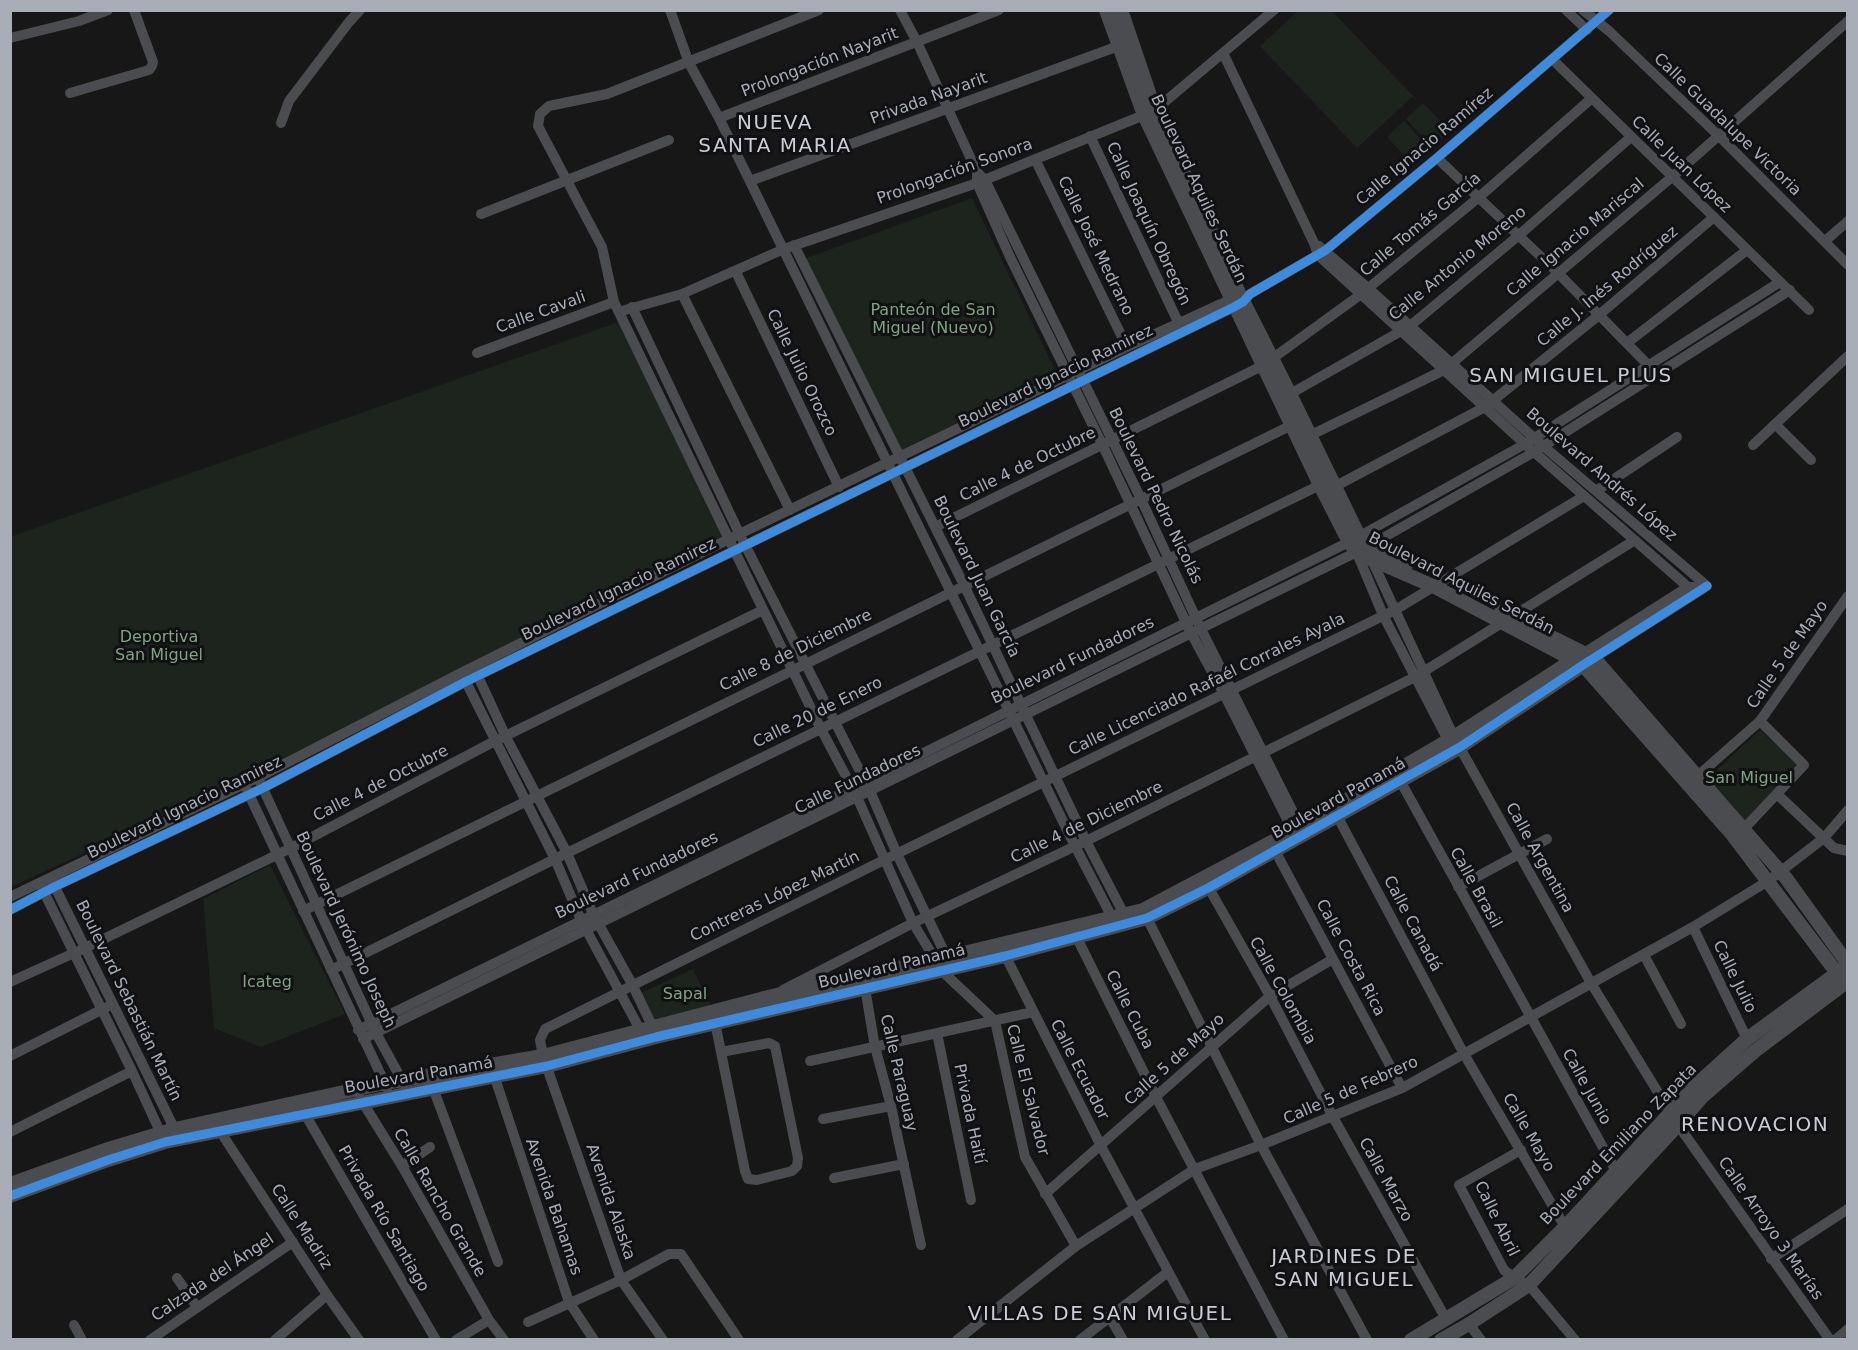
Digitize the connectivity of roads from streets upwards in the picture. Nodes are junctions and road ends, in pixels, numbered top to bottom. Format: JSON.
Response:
{"nodes":[{"id":1,"x":108,"y":10,"type":"edge"},
{"id":2,"x":134,"y":10,"type":"edge"},
{"id":3,"x":360,"y":10,"type":"edge"},
{"id":4,"x":670,"y":10,"type":"edge"},
{"id":5,"x":819,"y":10,"type":"edge"},
{"id":6,"x":900,"y":10,"type":"edge"},
{"id":7,"x":999,"y":10,"type":"edge"},
{"id":8,"x":1106,"y":10,"type":"edge"},
{"id":9,"x":1121,"y":10,"type":"edge"},
{"id":10,"x":1274,"y":10,"type":"edge"},
{"id":11,"x":1566,"y":10,"type":"edge"},
{"id":12,"x":1583,"y":10,"type":"edge"},
{"id":13,"x":1609,"y":10,"type":"edge"},
{"id":14,"x":1848,"y":21,"type":"edge"},
{"id":15,"x":1596,"y":22,"type":"junction"},
{"id":16,"x":1587,"y":30,"type":"junction"},
{"id":17,"x":10,"y":38,"type":"edge"},
{"id":18,"x":916,"y":42,"type":"junction"},
{"id":19,"x":1125,"y":44,"type":"junction"},
{"id":20,"x":1224,"y":55,"type":"junction"},
{"id":21,"x":1552,"y":59,"type":"junction"},
{"id":22,"x":689,"y":63,"type":"junction"},
{"id":23,"x":70,"y":93,"type":"dead end"},
{"id":24,"x":1592,"y":98,"type":"junction"},
{"id":25,"x":947,"y":108,"type":"junction"},
{"id":26,"x":1150,"y":113,"type":"junction"},
{"id":27,"x":719,"y":117,"type":"junction"},
{"id":28,"x":281,"y":123,"type":"dead end"},
{"id":29,"x":1090,"y":136,"type":"junction"},
{"id":30,"x":1631,"y":136,"type":"junction"},
{"id":31,"x":1719,"y":136,"type":"junction"},
{"id":32,"x":669,"y":140,"type":"dead end"},
{"id":33,"x":1437,"y":158,"type":"junction"},
{"id":34,"x":1035,"y":159,"type":"junction"},
{"id":35,"x":1672,"y":177,"type":"junction"},
{"id":36,"x":980,"y":179,"type":"junction"},
{"id":37,"x":567,"y":181,"type":"junction"},
{"id":38,"x":750,"y":181,"type":"junction"},
{"id":39,"x":1478,"y":198,"type":"junction"},
{"id":40,"x":481,"y":214,"type":"dead end"},
{"id":41,"x":1714,"y":218,"type":"junction"},
{"id":42,"x":1848,"y":221,"type":"edge"},
{"id":43,"x":1518,"y":236,"type":"junction"},
{"id":44,"x":1825,"y":241,"type":"junction"},
{"id":45,"x":789,"y":247,"type":"junction"},
{"id":46,"x":1747,"y":250,"type":"junction"},
{"id":47,"x":1322,"y":253,"type":"junction"},
{"id":48,"x":1848,"y":265,"type":"edge"},
{"id":49,"x":736,"y":272,"type":"junction"},
{"id":50,"x":1558,"y":273,"type":"junction"},
{"id":51,"x":1780,"y":282,"type":"junction"},
{"id":52,"x":1790,"y":290,"type":"junction"},
{"id":53,"x":1364,"y":291,"type":"junction"},
{"id":54,"x":682,"y":294,"type":"junction"},
{"id":55,"x":1240,"y":300,"type":"junction"},
{"id":56,"x":616,"y":307,"type":"junction"},
{"id":57,"x":632,"y":307,"type":"junction"},
{"id":58,"x":1809,"y":310,"type":"dead end"},
{"id":59,"x":1599,"y":315,"type":"junction"},
{"id":60,"x":1179,"y":324,"type":"junction"},
{"id":61,"x":1406,"y":328,"type":"junction"},
{"id":62,"x":1627,"y":343,"type":"junction"},
{"id":63,"x":1128,"y":347,"type":"junction"},
{"id":64,"x":477,"y":352,"type":"dead end"},
{"id":65,"x":1848,"y":356,"type":"edge"},
{"id":66,"x":1267,"y":363,"type":"junction"},
{"id":67,"x":1448,"y":366,"type":"junction"},
{"id":68,"x":1649,"y":366,"type":"junction"},
{"id":69,"x":1658,"y":374,"type":"junction"},
{"id":70,"x":1075,"y":378,"type":"junction"},
{"id":71,"x":1290,"y":394,"type":"junction"},
{"id":72,"x":1490,"y":404,"type":"junction"},
{"id":73,"x":1297,"y":422,"type":"junction"},
{"id":74,"x":1775,"y":424,"type":"junction"},
{"id":75,"x":1677,"y":437,"type":"dead end"},
{"id":76,"x":1305,"y":438,"type":"junction"},
{"id":77,"x":1529,"y":441,"type":"junction"},
{"id":78,"x":1108,"y":443,"type":"junction"},
{"id":79,"x":1753,"y":445,"type":"dead end"},
{"id":80,"x":1539,"y":449,"type":"junction"},
{"id":81,"x":1811,"y":460,"type":"dead end"},
{"id":82,"x":903,"y":462,"type":"junction"},
{"id":83,"x":892,"y":468,"type":"junction"},
{"id":84,"x":1320,"y":485,"type":"junction"},
{"id":85,"x":839,"y":486,"type":"junction"},
{"id":86,"x":1334,"y":487,"type":"junction"},
{"id":87,"x":1596,"y":491,"type":"junction"},
{"id":88,"x":1584,"y":496,"type":"junction"},
{"id":89,"x":1141,"y":499,"type":"junction"},
{"id":90,"x":1130,"y":504,"type":"junction"},
{"id":91,"x":790,"y":510,"type":"junction"},
{"id":92,"x":935,"y":527,"type":"junction"},
{"id":93,"x":740,"y":535,"type":"junction"},
{"id":94,"x":729,"y":539,"type":"junction"},
{"id":95,"x":1635,"y":540,"type":"junction"},
{"id":96,"x":747,"y":545,"type":"junction"},
{"id":97,"x":1361,"y":548,"type":"junction"},
{"id":98,"x":734,"y":551,"type":"junction"},
{"id":99,"x":1169,"y":559,"type":"junction"},
{"id":100,"x":1158,"y":565,"type":"junction"},
{"id":101,"x":1439,"y":584,"type":"junction"},
{"id":102,"x":964,"y":585,"type":"junction"},
{"id":103,"x":1707,"y":586,"type":"junction"},
{"id":104,"x":1689,"y":588,"type":"junction"},
{"id":105,"x":951,"y":591,"type":"junction"},
{"id":106,"x":1848,"y":597,"type":"edge"},
{"id":107,"x":763,"y":610,"type":"junction"},
{"id":108,"x":1395,"y":610,"type":"junction"},
{"id":109,"x":1383,"y":615,"type":"junction"},
{"id":110,"x":1506,"y":620,"type":"junction"},
{"id":111,"x":1194,"y":626,"type":"junction"},
{"id":112,"x":992,"y":645,"type":"junction"},
{"id":113,"x":981,"y":650,"type":"junction"},
{"id":114,"x":1583,"y":659,"type":"junction"},
{"id":115,"x":806,"y":662,"type":"junction"},
{"id":116,"x":793,"y":669,"type":"junction"},
{"id":117,"x":476,"y":671,"type":"junction"},
{"id":118,"x":1419,"y":675,"type":"junction"},
{"id":119,"x":464,"y":677,"type":"junction"},
{"id":120,"x":1228,"y":692,"type":"junction"},
{"id":121,"x":1021,"y":703,"type":"junction"},
{"id":122,"x":1009,"y":709,"type":"junction"},
{"id":123,"x":1026,"y":714,"type":"junction"},
{"id":124,"x":1014,"y":720,"type":"junction"},
{"id":125,"x":1760,"y":721,"type":"junction"},
{"id":126,"x":835,"y":722,"type":"junction"},
{"id":127,"x":821,"y":729,"type":"junction"},
{"id":128,"x":506,"y":737,"type":"junction"},
{"id":129,"x":495,"y":741,"type":"junction"},
{"id":130,"x":1454,"y":743,"type":"junction"},
{"id":131,"x":1260,"y":755,"type":"junction"},
{"id":132,"x":1397,"y":776,"type":"junction"},
{"id":133,"x":259,"y":777,"type":"junction"},
{"id":134,"x":1055,"y":777,"type":"junction"},
{"id":135,"x":1693,"y":780,"type":"junction"},
{"id":136,"x":1044,"y":782,"type":"junction"},
{"id":137,"x":868,"y":786,"type":"junction"},
{"id":138,"x":263,"y":788,"type":"junction"},
{"id":139,"x":247,"y":790,"type":"junction"},
{"id":140,"x":855,"y":792,"type":"junction"},
{"id":141,"x":537,"y":795,"type":"junction"},
{"id":142,"x":1778,"y":795,"type":"junction"},
{"id":143,"x":525,"y":801,"type":"junction"},
{"id":144,"x":1848,"y":810,"type":"edge"},
{"id":145,"x":1335,"y":812,"type":"junction"},
{"id":146,"x":1298,"y":833,"type":"junction"},
{"id":147,"x":1739,"y":833,"type":"junction"},
{"id":148,"x":1824,"y":838,"type":"junction"},
{"id":149,"x":1547,"y":839,"type":"dead end"},
{"id":150,"x":1086,"y":841,"type":"junction"},
{"id":151,"x":1075,"y":846,"type":"junction"},
{"id":152,"x":1273,"y":847,"type":"junction"},
{"id":153,"x":291,"y":848,"type":"junction"},
{"id":154,"x":1848,"y":851,"type":"edge"},
{"id":155,"x":567,"y":853,"type":"junction"},
{"id":156,"x":277,"y":854,"type":"junction"},
{"id":157,"x":897,"y":854,"type":"junction"},
{"id":158,"x":1521,"y":854,"type":"junction"},
{"id":159,"x":555,"y":859,"type":"junction"},
{"id":160,"x":884,"y":860,"type":"junction"},
{"id":161,"x":1781,"y":872,"type":"junction"},
{"id":162,"x":1768,"y":881,"type":"junction"},
{"id":163,"x":1206,"y":884,"type":"junction"},
{"id":164,"x":47,"y":885,"type":"junction"},
{"id":165,"x":1458,"y":887,"type":"junction"},
{"id":166,"x":10,"y":897,"type":"edge"},
{"id":167,"x":317,"y":905,"type":"junction"},
{"id":168,"x":10,"y":910,"type":"edge"},
{"id":169,"x":303,"y":911,"type":"junction"},
{"id":170,"x":1145,"y":914,"type":"junction"},
{"id":171,"x":927,"y":916,"type":"junction"},
{"id":172,"x":596,"y":918,"type":"junction"},
{"id":173,"x":1120,"y":919,"type":"junction"},
{"id":174,"x":913,"y":923,"type":"junction"},
{"id":175,"x":584,"y":924,"type":"junction"},
{"id":176,"x":1693,"y":927,"type":"junction"},
{"id":177,"x":1075,"y":933,"type":"junction"},
{"id":178,"x":85,"y":948,"type":"junction"},
{"id":179,"x":1002,"y":950,"type":"junction"},
{"id":180,"x":74,"y":953,"type":"junction"},
{"id":181,"x":1644,"y":955,"type":"junction"},
{"id":182,"x":1333,"y":959,"type":"junction"},
{"id":183,"x":344,"y":963,"type":"junction"},
{"id":184,"x":946,"y":967,"type":"junction"},
{"id":185,"x":331,"y":970,"type":"junction"},
{"id":186,"x":1846,"y":975,"type":"edge"},
{"id":187,"x":10,"y":982,"type":"edge"},
{"id":188,"x":1591,"y":983,"type":"junction"},
{"id":189,"x":632,"y":984,"type":"junction"},
{"id":190,"x":865,"y":988,"type":"junction"},
{"id":191,"x":620,"y":990,"type":"junction"},
{"id":192,"x":772,"y":996,"type":"junction"},
{"id":193,"x":1270,"y":996,"type":"junction"},
{"id":194,"x":113,"y":1004,"type":"junction"},
{"id":195,"x":101,"y":1009,"type":"junction"},
{"id":196,"x":1033,"y":1012,"type":"junction"},
{"id":197,"x":714,"y":1018,"type":"junction"},
{"id":198,"x":1530,"y":1018,"type":"junction"},
{"id":199,"x":995,"y":1020,"type":"junction"},
{"id":200,"x":1681,"y":1024,"type":"dead end"},
{"id":201,"x":374,"y":1028,"type":"junction"},
{"id":202,"x":649,"y":1033,"type":"junction"},
{"id":203,"x":937,"y":1033,"type":"junction"},
{"id":204,"x":361,"y":1034,"type":"junction"},
{"id":205,"x":1747,"y":1039,"type":"junction"},
{"id":206,"x":875,"y":1047,"type":"junction"},
{"id":207,"x":1211,"y":1047,"type":"junction"},
{"id":208,"x":721,"y":1052,"type":"junction"},
{"id":209,"x":1464,"y":1054,"type":"junction"},
{"id":210,"x":10,"y":1056,"type":"edge"},
{"id":211,"x":545,"y":1061,"type":"junction"},
{"id":212,"x":810,"y":1061,"type":"dead end"},
{"id":213,"x":132,"y":1071,"type":"junction"},
{"id":214,"x":492,"y":1072,"type":"junction"},
{"id":215,"x":385,"y":1083,"type":"junction"},
{"id":216,"x":406,"y":1086,"type":"junction"},
{"id":217,"x":434,"y":1088,"type":"junction"},
{"id":218,"x":1402,"y":1088,"type":"junction"},
{"id":219,"x":359,"y":1095,"type":"junction"},
{"id":220,"x":391,"y":1096,"type":"junction"},
{"id":221,"x":1156,"y":1097,"type":"junction"},
{"id":222,"x":891,"y":1106,"type":"junction"},
{"id":223,"x":302,"y":1108,"type":"junction"},
{"id":224,"x":1671,"y":1112,"type":"junction"},
{"id":225,"x":1333,"y":1117,"type":"junction"},
{"id":226,"x":823,"y":1119,"type":"dead end"},
{"id":227,"x":1678,"y":1125,"type":"junction"},
{"id":228,"x":216,"y":1126,"type":"junction"},
{"id":229,"x":10,"y":1132,"type":"edge"},
{"id":230,"x":170,"y":1136,"type":"junction"},
{"id":231,"x":1261,"y":1145,"type":"junction"},
{"id":232,"x":1101,"y":1146,"type":"junction"},
{"id":233,"x":430,"y":1147,"type":"dead end"},
{"id":234,"x":1521,"y":1150,"type":"junction"},
{"id":235,"x":904,"y":1164,"type":"junction"},
{"id":236,"x":402,"y":1166,"type":"junction"},
{"id":237,"x":1195,"y":1169,"type":"junction"},
{"id":238,"x":1616,"y":1171,"type":"junction"},
{"id":239,"x":834,"y":1178,"type":"dead end"},
{"id":240,"x":10,"y":1184,"type":"edge"},
{"id":241,"x":1045,"y":1194,"type":"junction"},
{"id":242,"x":10,"y":1196,"type":"edge"},
{"id":243,"x":971,"y":1200,"type":"dead end"},
{"id":244,"x":1135,"y":1208,"type":"junction"},
{"id":245,"x":1848,"y":1209,"type":"edge"},
{"id":246,"x":1565,"y":1227,"type":"junction"},
{"id":247,"x":293,"y":1242,"type":"junction"},
{"id":248,"x":921,"y":1245,"type":"dead end"},
{"id":249,"x":1076,"y":1246,"type":"junction"},
{"id":250,"x":1771,"y":1259,"type":"junction"},
{"id":251,"x":498,"y":1262,"type":"dead end"},
{"id":252,"x":1168,"y":1272,"type":"junction"},
{"id":253,"x":177,"y":1278,"type":"dead end"},
{"id":254,"x":1514,"y":1278,"type":"junction"},
{"id":255,"x":621,"y":1280,"type":"junction"},
{"id":256,"x":1529,"y":1285,"type":"junction"},
{"id":257,"x":327,"y":1295,"type":"junction"},
{"id":258,"x":569,"y":1302,"type":"junction"},
{"id":259,"x":197,"y":1308,"type":"junction"},
{"id":260,"x":1109,"y":1316,"type":"junction"},
{"id":261,"x":1446,"y":1319,"type":"junction"},
{"id":262,"x":489,"y":1320,"type":"junction"},
{"id":263,"x":528,"y":1322,"type":"dead end"},
{"id":264,"x":1468,"y":1324,"type":"junction"},
{"id":265,"x":74,"y":1325,"type":"dead end"},
{"id":266,"x":1848,"y":1329,"type":"edge"},
{"id":267,"x":82,"y":1340,"type":"edge"},
{"id":268,"x":150,"y":1340,"type":"edge"},
{"id":269,"x":275,"y":1340,"type":"edge"},
{"id":270,"x":359,"y":1340,"type":"edge"},
{"id":271,"x":436,"y":1340,"type":"edge"},
{"id":272,"x":456,"y":1340,"type":"edge"},
{"id":273,"x":504,"y":1340,"type":"edge"},
{"id":274,"x":594,"y":1340,"type":"edge"},
{"id":275,"x":663,"y":1340,"type":"edge"},
{"id":276,"x":739,"y":1340,"type":"edge"},
{"id":277,"x":957,"y":1340,"type":"edge"},
{"id":278,"x":1080,"y":1340,"type":"edge"},
{"id":279,"x":1123,"y":1340,"type":"edge"},
{"id":280,"x":1205,"y":1340,"type":"edge"},
{"id":281,"x":1284,"y":1340,"type":"edge"},
{"id":282,"x":1367,"y":1340,"type":"edge"},
{"id":283,"x":1411,"y":1340,"type":"edge"},
{"id":284,"x":1442,"y":1340,"type":"edge"},
{"id":285,"x":1481,"y":1340,"type":"edge"},
{"id":286,"x":1575,"y":1340,"type":"edge"},
{"id":287,"x":1830,"y":1340,"type":"edge"},
{"id":288,"x":1835,"y":1340,"type":"edge"}],
"edges":[{"from":1,"to":17,"type":"street"},
{"from":2,"to":23,"type":"street"},
{"from":3,"to":28,"type":"street"},
{"from":4,"to":22,"type":"street"},
{"from":5,"to":22,"type":"street"},
{"from":6,"to":18,"type":"street","name":"Boulevard Pedro Nicolás"},
{"from":7,"to":18,"type":"street","name":"Prolongación Nayarit"},
{"from":8,"to":19,"type":"street","name":"Boulevard Aquiles Serdán"},
{"from":9,"to":19,"type":"street","name":"Boulevard Aquiles Serdán"},
{"from":10,"to":20,"type":"street","name":"Prolongación Sonora"},
{"from":11,"to":16,"type":"street"},
{"from":12,"to":15,"type":"street","name":"Calle Guadalupe Victoria"},
{"from":13,"to":15,"type":"street","name":"Calle Ignacio Ramírez"},
{"from":14,"to":31,"type":"street","name":"Calle Ignacio Mariscal"},
{"from":15,"to":16,"type":"street","name":"Calle Ignacio Ramírez"},
{"from":15,"to":31,"type":"street","name":"Calle Guadalupe Victoria"},
{"from":16,"to":21,"type":"street","name":"Calle Ignacio Ramírez"},
{"from":18,"to":25,"type":"street","name":"Boulevard Pedro Nicolás"},
{"from":18,"to":27,"type":"street","name":"Prolongación Nayarit"},
{"from":19,"to":25,"type":"street","name":"Privada Nayarit"},
{"from":19,"to":26,"type":"street","name":"Boulevard Aquiles Serdán"},
{"from":20,"to":26,"type":"street","name":"Prolongación Sonora"},
{"from":20,"to":47,"type":"street","name":"Boulevard Andrés López"},
{"from":21,"to":24,"type":"street","name":"Calle Juan López"},
{"from":21,"to":33,"type":"street","name":"Calle Ignacio Ramírez"},
{"from":22,"to":27,"type":"street"},
{"from":22,"to":37,"type":"street"},
{"from":24,"to":30,"type":"street","name":"Calle Juan López"},
{"from":24,"to":39,"type":"street","name":"Calle Tomás García"},
{"from":25,"to":36,"type":"street","name":"Boulevard Pedro Nicolás"},
{"from":25,"to":38,"type":"street","name":"Privada Nayarit"},
{"from":26,"to":29,"type":"street","name":"Prolongación Sonora"},
{"from":26,"to":55,"type":"street","name":"Boulevard Aquiles Serdán"},
{"from":27,"to":38,"type":"street"},
{"from":29,"to":34,"type":"street","name":"Prolongación Sonora"},
{"from":29,"to":60,"type":"street","name":"Calle Joaquín Obregón"},
{"from":30,"to":35,"type":"street","name":"Calle Juan López"},
{"from":30,"to":43,"type":"street","name":"Calle Antonio Moreno"},
{"from":31,"to":35,"type":"street","name":"Calle Ignacio Mariscal"},
{"from":31,"to":44,"type":"street","name":"Calle Guadalupe Victoria"},
{"from":32,"to":37,"type":"street"},
{"from":33,"to":39,"type":"street"},
{"from":33,"to":47,"type":"street","name":"Calle Ignacio Ramírez"},
{"from":34,"to":36,"type":"street","name":"Prolongación Sonora"},
{"from":34,"to":63,"type":"street","name":"Calle José Medrano"},
{"from":35,"to":41,"type":"street","name":"Calle Juan López"},
{"from":35,"to":50,"type":"street","name":"Calle Ignacio Mariscal"},
{"from":36,"to":45,"type":"street","name":"Prolongación Sonora"},
{"from":36,"to":70,"type":"street","name":"Boulevard Pedro Nicolás"},
{"from":37,"to":40,"type":"street"},
{"from":37,"to":56,"type":"street"},
{"from":38,"to":45,"type":"street"},
{"from":39,"to":43,"type":"street"},
{"from":39,"to":53,"type":"street","name":"Calle Tomás García"},
{"from":41,"to":46,"type":"street","name":"Calle Juan López"},
{"from":41,"to":59,"type":"street","name":"Calle J. Inés Rodríguez"},
{"from":42,"to":44,"type":"street"},
{"from":43,"to":50,"type":"street"},
{"from":43,"to":61,"type":"street","name":"Calle Antonio Moreno"},
{"from":44,"to":48,"type":"street","name":"Calle Guadalupe Victoria"},
{"from":45,"to":49,"type":"street","name":"Prolongación Sonora"},
{"from":45,"to":82,"type":"street","name":"Boulevard Juan García"},
{"from":45,"to":83,"type":"street","name":"Boulevard Juan García"},
{"from":46,"to":51,"type":"street","name":"Calle Juan López"},
{"from":46,"to":62,"type":"street"},
{"from":47,"to":53,"type":"street","name":"Boulevard Andrés López"},
{"from":47,"to":55,"type":"street","name":"Calle Ignacio Ramírez"},
{"from":49,"to":54,"type":"street","name":"Prolongación Sonora"},
{"from":49,"to":85,"type":"street","name":"Calle Julio Orozco"},
{"from":50,"to":59,"type":"street"},
{"from":50,"to":67,"type":"street","name":"Calle Ignacio Mariscal"},
{"from":51,"to":52,"type":"street","name":"Calle Juan López"},
{"from":51,"to":68,"type":"street","name":"Boulevard Fundadores"},
{"from":52,"to":58,"type":"street","name":"Calle Juan López"},
{"from":52,"to":69,"type":"street","name":"Boulevard Fundadores"},
{"from":53,"to":61,"type":"street","name":"Boulevard Andrés López"},
{"from":53,"to":66,"type":"street","name":"Calle Tomás García"},
{"from":54,"to":57,"type":"street","name":"Prolongación Sonora"},
{"from":54,"to":91,"type":"street"},
{"from":55,"to":60,"type":"street","name":"Boulevard Ignacio Ramirez"},
{"from":55,"to":66,"type":"street","name":"Boulevard Aquiles Serdán"},
{"from":55,"to":70,"type":"street","name":"Boulevard Ignacio Ramirez"},
{"from":56,"to":57,"type":"street","name":"Prolongación Sonora"},
{"from":56,"to":64,"type":"street","name":"Calle Cavali"},
{"from":56,"to":94,"type":"street"},
{"from":57,"to":93,"type":"street"},
{"from":59,"to":62,"type":"street"},
{"from":59,"to":72,"type":"street","name":"Calle J. Inés Rodríguez"},
{"from":60,"to":63,"type":"street","name":"Boulevard Ignacio Ramirez"},
{"from":61,"to":67,"type":"street","name":"Boulevard Andrés López"},
{"from":61,"to":71,"type":"street","name":"Calle Antonio Moreno"},
{"from":62,"to":68,"type":"street"},
{"from":63,"to":70,"type":"street","name":"Boulevard Ignacio Ramirez"},
{"from":65,"to":74,"type":"street"},
{"from":66,"to":71,"type":"street","name":"Boulevard Aquiles Serdán"},
{"from":66,"to":73,"type":"street","name":"Boulevard Aquiles Serdán"},
{"from":66,"to":78,"type":"street","name":"Calle 4 de Octubre"},
{"from":67,"to":72,"type":"street","name":"Boulevard Andrés López"},
{"from":67,"to":76,"type":"street","name":"Calle Ignacio Mariscal"},
{"from":68,"to":69,"type":"street"},
{"from":68,"to":77,"type":"street","name":"Boulevard Fundadores"},
{"from":69,"to":80,"type":"street","name":"Boulevard Fundadores"},
{"from":70,"to":78,"type":"street","name":"Boulevard Pedro Nicolás"},
{"from":70,"to":82,"type":"street","name":"Boulevard Ignacio Ramirez"},
{"from":71,"to":73,"type":"street","name":"Boulevard Aquiles Serdán"},
{"from":72,"to":77,"type":"street","name":"Boulevard Andrés López"},
{"from":72,"to":86,"type":"street","name":"Calle J. Inés Rodríguez"},
{"from":73,"to":76,"type":"street","name":"Boulevard Aquiles Serdán"},
{"from":73,"to":89,"type":"street","name":"Calle 8 de Diciembre"},
{"from":74,"to":79,"type":"street"},
{"from":74,"to":81,"type":"street"},
{"from":75,"to":87,"type":"street"},
{"from":76,"to":84,"type":"street","name":"Boulevard Aquiles Serdán"},
{"from":76,"to":86,"type":"street","name":"Boulevard Aquiles Serdán"},
{"from":77,"to":80,"type":"street","name":"Boulevard Andrés López"},
{"from":77,"to":97,"type":"street","name":"Boulevard Fundadores"},
{"from":78,"to":89,"type":"street","name":"Boulevard Pedro Nicolás"},
{"from":78,"to":90,"type":"street","name":"Boulevard Pedro Nicolás"},
{"from":78,"to":92,"type":"street","name":"Calle 4 de Octubre"},
{"from":80,"to":87,"type":"street","name":"Boulevard Andrés López"},
{"from":80,"to":88,"type":"street","name":"Boulevard Andrés López"},
{"from":80,"to":97,"type":"street","name":"Boulevard Fundadores"},
{"from":82,"to":83,"type":"street","name":"Boulevard Ignacio Ramirez"},
{"from":82,"to":92,"type":"street","name":"Boulevard Juan García"},
{"from":83,"to":85,"type":"street","name":"Boulevard Ignacio Ramirez"},
{"from":83,"to":96,"type":"street","name":"Boulevard Ignacio Ramirez"},
{"from":83,"to":105,"type":"street","name":"Boulevard Juan García"},
{"from":84,"to":97,"type":"street","name":"Boulevard Aquiles Serdán"},
{"from":84,"to":99,"type":"street","name":"Calle 20 de Enero"},
{"from":85,"to":91,"type":"street","name":"Boulevard Ignacio Ramirez"},
{"from":86,"to":97,"type":"street","name":"Boulevard Aquiles Serdán"},
{"from":87,"to":103,"type":"street","name":"Boulevard Andrés López"},
{"from":88,"to":95,"type":"street","name":"Boulevard Andrés López"},
{"from":88,"to":101,"type":"street"},
{"from":89,"to":90,"type":"street","name":"Calle 8 de Diciembre"},
{"from":89,"to":99,"type":"street","name":"Boulevard Pedro Nicolás"},
{"from":90,"to":100,"type":"street","name":"Boulevard Pedro Nicolás"},
{"from":90,"to":102,"type":"street","name":"Calle 8 de Diciembre"},
{"from":91,"to":93,"type":"street","name":"Boulevard Ignacio Ramirez"},
{"from":92,"to":102,"type":"street","name":"Boulevard Juan García"},
{"from":93,"to":94,"type":"street","name":"Boulevard Ignacio Ramirez"},
{"from":93,"to":96,"type":"street"},
{"from":94,"to":98,"type":"street"},
{"from":94,"to":117,"type":"street","name":"Boulevard Ignacio Ramirez"},
{"from":95,"to":104,"type":"street","name":"Boulevard Andrés López"},
{"from":95,"to":110,"type":"street","name":"Calle 4 de Diciembre"},
{"from":96,"to":98,"type":"street","name":"Boulevard Ignacio Ramirez"},
{"from":96,"to":115,"type":"street"},
{"from":97,"to":101,"type":"street","name":"Boulevard Aquiles Serdán"},
{"from":97,"to":108,"type":"street"},
{"from":97,"to":109,"type":"street"},
{"from":97,"to":111,"type":"street","name":"Boulevard Fundadores"},
{"from":98,"to":107,"type":"street"},
{"from":98,"to":117,"type":"street","name":"Boulevard Ignacio Ramirez"},
{"from":99,"to":100,"type":"street","name":"Calle 20 de Enero"},
{"from":99,"to":111,"type":"street","name":"Boulevard Pedro Nicolás"},
{"from":100,"to":111,"type":"street","name":"Boulevard Pedro Nicolás"},
{"from":100,"to":112,"type":"street","name":"Calle 20 de Enero"},
{"from":101,"to":108,"type":"street"},
{"from":101,"to":110,"type":"street","name":"Boulevard Aquiles Serdán"},
{"from":102,"to":105,"type":"street","name":"Calle 8 de Diciembre"},
{"from":102,"to":112,"type":"street","name":"Boulevard Juan García"},
{"from":103,"to":104,"type":"street"},
{"from":103,"to":114,"type":"street","name":"Boulevard Panamá"},
{"from":104,"to":114,"type":"street","name":"Boulevard Panamá"},
{"from":105,"to":113,"type":"street","name":"Boulevard Juan García"},
{"from":105,"to":115,"type":"street","name":"Calle 8 de Diciembre"},
{"from":106,"to":125,"type":"street","name":"Calle 5 de Mayo"},
{"from":107,"to":116,"type":"street"},
{"from":107,"to":128,"type":"street","name":"Calle 4 de Octubre"},
{"from":108,"to":109,"type":"street","name":"Calle Licenciado Rafaél Corrales Ayala"},
{"from":108,"to":118,"type":"street"},
{"from":109,"to":118,"type":"street"},
{"from":109,"to":120,"type":"street","name":"Calle Licenciado Rafaél Corrales Ayala"},
{"from":110,"to":114,"type":"street","name":"Boulevard Aquiles Serdán"},
{"from":110,"to":118,"type":"street","name":"Calle 4 de Diciembre"},
{"from":111,"to":120,"type":"street"},
{"from":111,"to":121,"type":"street","name":"Boulevard Fundadores"},
{"from":111,"to":123,"type":"street","name":"Calle Fundadores"},
{"from":112,"to":113,"type":"street","name":"Calle 20 de Enero"},
{"from":112,"to":121,"type":"street","name":"Boulevard Juan García"},
{"from":113,"to":122,"type":"street","name":"Boulevard Juan García"},
{"from":113,"to":126,"type":"street","name":"Calle 20 de Enero"},
{"from":114,"to":130,"type":"street","name":"Boulevard Panamá"},
{"from":114,"to":135,"type":"street","name":"Boulevard Aquiles Serdán"},
{"from":115,"to":116,"type":"street","name":"Calle 8 de Diciembre"},
{"from":115,"to":126,"type":"street"},
{"from":116,"to":127,"type":"street"},
{"from":116,"to":141,"type":"street","name":"Calle 8 de Diciembre"},
{"from":117,"to":119,"type":"street","name":"Boulevard Ignacio Ramirez"},
{"from":117,"to":128,"type":"street"},
{"from":118,"to":130,"type":"street","name":"Calle Argentina"},
{"from":118,"to":131,"type":"street","name":"Calle 4 de Diciembre"},
{"from":119,"to":129,"type":"street"},
{"from":119,"to":133,"type":"street","name":"Boulevard Ignacio Ramirez"},
{"from":119,"to":138,"type":"street","name":"Boulevard Ignacio Ramirez"},
{"from":120,"to":131,"type":"street"},
{"from":120,"to":134,"type":"street","name":"Calle Licenciado Rafaél Corrales Ayala"},
{"from":121,"to":122,"type":"street","name":"Boulevard Fundadores"},
{"from":121,"to":123,"type":"street","name":"Boulevard Juan García"},
{"from":122,"to":124,"type":"street","name":"Boulevard Juan García"},
{"from":122,"to":137,"type":"street","name":"Boulevard Fundadores"},
{"from":123,"to":124,"type":"street","name":"Calle Fundadores"},
{"from":123,"to":134,"type":"street","name":"Boulevard Juan García"},
{"from":124,"to":136,"type":"street","name":"Boulevard Juan García"},
{"from":124,"to":137,"type":"street","name":"Calle Fundadores"},
{"from":125,"to":135,"type":"street","name":"Calle 5 de Mayo"},
{"from":125,"to":142,"type":"street"},
{"from":126,"to":127,"type":"street","name":"Calle 20 de Enero"},
{"from":126,"to":137,"type":"street"},
{"from":127,"to":140,"type":"street"},
{"from":127,"to":155,"type":"street","name":"Calle 20 de Enero"},
{"from":128,"to":129,"type":"street","name":"Calle 4 de Octubre"},
{"from":128,"to":141,"type":"street"},
{"from":129,"to":143,"type":"street"},
{"from":129,"to":153,"type":"street","name":"Calle 4 de Octubre"},
{"from":130,"to":132,"type":"street","name":"Boulevard Panamá"},
{"from":130,"to":158,"type":"street","name":"Calle Argentina"},
{"from":131,"to":146,"type":"street"},
{"from":131,"to":150,"type":"street","name":"Calle 4 de Diciembre"},
{"from":132,"to":145,"type":"street","name":"Boulevard Panamá"},
{"from":132,"to":165,"type":"street","name":"Calle Brasil"},
{"from":133,"to":138,"type":"street","name":"Boulevard Jerónimo Joseph"},
{"from":133,"to":139,"type":"street","name":"Boulevard Ignacio Ramirez"},
{"from":134,"to":136,"type":"street","name":"Calle Licenciado Rafaél Corrales Ayala"},
{"from":134,"to":150,"type":"street","name":"Boulevard Juan García"},
{"from":135,"to":147,"type":"street","name":"Boulevard Aquiles Serdán"},
{"from":136,"to":151,"type":"street","name":"Boulevard Juan García"},
{"from":136,"to":157,"type":"street","name":"Contreras López Martín"},
{"from":137,"to":140,"type":"street","name":"Calle Fundadores"},
{"from":137,"to":157,"type":"street"},
{"from":138,"to":139,"type":"street","name":"Boulevard Ignacio Ramirez"},
{"from":138,"to":153,"type":"street","name":"Boulevard Jerónimo Joseph"},
{"from":139,"to":156,"type":"street","name":"Boulevard Jerónimo Joseph"},
{"from":139,"to":164,"type":"street","name":"Boulevard Ignacio Ramirez"},
{"from":140,"to":160,"type":"street"},
{"from":140,"to":172,"type":"street","name":"Calle Fundadores"},
{"from":141,"to":143,"type":"street","name":"Calle 8 de Diciembre"},
{"from":141,"to":155,"type":"street"},
{"from":142,"to":147,"type":"street"},
{"from":142,"to":148,"type":"street"},
{"from":143,"to":159,"type":"street"},
{"from":143,"to":167,"type":"street","name":"Calle 8 de Diciembre"},
{"from":144,"to":148,"type":"street","name":"Calle 5 de Febrero"},
{"from":145,"to":146,"type":"street","name":"Boulevard Panamá"},
{"from":145,"to":209,"type":"street","name":"Calle Canadá"},
{"from":146,"to":152,"type":"street","name":"Boulevard Panamá"},
{"from":147,"to":161,"type":"street","name":"Boulevard Aquiles Serdán"},
{"from":147,"to":162,"type":"street","name":"Boulevard Aquiles Serdán"},
{"from":148,"to":154,"type":"street"},
{"from":148,"to":161,"type":"street","name":"Calle 5 de Febrero"},
{"from":149,"to":158,"type":"street"},
{"from":150,"to":151,"type":"street","name":"Calle 4 de Diciembre"},
{"from":150,"to":173,"type":"street","name":"Boulevard Juan García"},
{"from":151,"to":171,"type":"street","name":"Calle 4 de Diciembre"},
{"from":151,"to":173,"type":"street","name":"Boulevard Juan García"},
{"from":152,"to":163,"type":"street","name":"Boulevard Panamá"},
{"from":152,"to":182,"type":"street","name":"Calle Costa Rica"},
{"from":153,"to":156,"type":"street","name":"Calle 4 de Octubre"},
{"from":153,"to":167,"type":"street","name":"Boulevard Jerónimo Joseph"},
{"from":155,"to":159,"type":"street","name":"Calle 20 de Enero"},
{"from":155,"to":172,"type":"street"},
{"from":156,"to":169,"type":"street","name":"Boulevard Jerónimo Joseph"},
{"from":156,"to":178,"type":"street","name":"Calle 4 de Octubre"},
{"from":157,"to":160,"type":"street","name":"Contreras López Martín"},
{"from":157,"to":171,"type":"street"},
{"from":158,"to":165,"type":"street"},
{"from":158,"to":188,"type":"street","name":"Calle Argentina"},
{"from":159,"to":175,"type":"street"},
{"from":159,"to":183,"type":"street","name":"Calle 20 de Enero"},
{"from":160,"to":174,"type":"street"},
{"from":160,"to":189,"type":"street","name":"Contreras López Martín"},
{"from":161,"to":162,"type":"street","name":"Calle 5 de Febrero"},
{"from":161,"to":186,"type":"street","name":"Boulevard Aquiles Serdán"},
{"from":162,"to":176,"type":"street","name":"Calle 5 de Febrero"},
{"from":162,"to":186,"type":"street","name":"Boulevard Aquiles Serdán"},
{"from":163,"to":170,"type":"street","name":"Boulevard Panamá"},
{"from":163,"to":193,"type":"street","name":"Calle Colombia"},
{"from":164,"to":166,"type":"street","name":"Boulevard Ignacio Ramirez"},
{"from":164,"to":168,"type":"street","name":"Boulevard Ignacio Ramirez"},
{"from":164,"to":178,"type":"street","name":"Boulevard Sebastián Martín"},
{"from":164,"to":180,"type":"street","name":"Boulevard Sebastián Martín"},
{"from":165,"to":198,"type":"street","name":"Calle Brasil"},
{"from":167,"to":169,"type":"street","name":"Calle 8 de Diciembre"},
{"from":167,"to":183,"type":"street","name":"Boulevard Jerónimo Joseph"},
{"from":169,"to":185,"type":"street","name":"Boulevard Jerónimo Joseph"},
{"from":170,"to":173,"type":"street","name":"Boulevard Panamá"},
{"from":170,"to":207,"type":"street"},
{"from":171,"to":174,"type":"street","name":"Calle 4 de Diciembre"},
{"from":171,"to":184,"type":"street"},
{"from":172,"to":175,"type":"street","name":"Calle Fundadores"},
{"from":172,"to":189,"type":"street"},
{"from":173,"to":177,"type":"street","name":"Boulevard Panamá"},
{"from":174,"to":184,"type":"street"},
{"from":174,"to":192,"type":"street","name":"Calle 4 de Diciembre"},
{"from":175,"to":191,"type":"street"},
{"from":175,"to":201,"type":"street","name":"Calle Fundadores"},
{"from":176,"to":181,"type":"street","name":"Calle 5 de Febrero"},
{"from":176,"to":205,"type":"street","name":"Calle Julio"},
{"from":177,"to":179,"type":"street","name":"Boulevard Panamá"},
{"from":177,"to":221,"type":"street","name":"Calle Cuba"},
{"from":178,"to":180,"type":"street","name":"Calle 4 de Octubre"},
{"from":178,"to":194,"type":"street","name":"Boulevard Sebastián Martín"},
{"from":179,"to":184,"type":"street","name":"Boulevard Panamá"},
{"from":179,"to":196,"type":"street","name":"Calle Ecuador"},
{"from":180,"to":187,"type":"street","name":"Calle 4 de Octubre"},
{"from":180,"to":195,"type":"street","name":"Boulevard Sebastián Martín"},
{"from":181,"to":188,"type":"street","name":"Calle 5 de Febrero"},
{"from":181,"to":200,"type":"street"},
{"from":182,"to":193,"type":"street","name":"Calle 5 de Mayo"},
{"from":182,"to":218,"type":"street","name":"Calle Costa Rica"},
{"from":183,"to":185,"type":"street","name":"Calle 20 de Enero"},
{"from":183,"to":201,"type":"street","name":"Boulevard Jerónimo Joseph"},
{"from":184,"to":190,"type":"street","name":"Boulevard Panamá"},
{"from":184,"to":192,"type":"street","name":"Boulevard Panamá"},
{"from":184,"to":199,"type":"street","name":"Calle El Salvador"},
{"from":185,"to":204,"type":"street","name":"Boulevard Jerónimo Joseph"},
{"from":186,"to":205,"type":"street","name":"Boulevard Emiliano Zapata"},
{"from":186,"to":227,"type":"street","name":"Boulevard Emiliano Zapata"},
{"from":188,"to":198,"type":"street","name":"Calle 5 de Febrero"},
{"from":188,"to":224,"type":"street","name":"Calle Arroyo 3 Marías"},
{"from":189,"to":191,"type":"street","name":"Contreras López Martín"},
{"from":189,"to":202,"type":"street"},
{"from":190,"to":197,"type":"street","name":"Boulevard Panamá"},
{"from":190,"to":206,"type":"street","name":"Calle Paraguay"},
{"from":191,"to":202,"type":"street"},
{"from":191,"to":211,"type":"street","name":"Contreras López Martín"},
{"from":192,"to":197,"type":"street","name":"Boulevard Panamá"},
{"from":193,"to":207,"type":"street","name":"Calle 5 de Mayo"},
{"from":193,"to":225,"type":"street","name":"Calle Colombia"},
{"from":194,"to":195,"type":"street"},
{"from":194,"to":230,"type":"street","name":"Boulevard Sebastián Martín"},
{"from":195,"to":210,"type":"street"},
{"from":195,"to":213,"type":"street","name":"Boulevard Sebastián Martín"},
{"from":196,"to":199,"type":"street"},
{"from":196,"to":232,"type":"street","name":"Calle Ecuador"},
{"from":197,"to":202,"type":"street","name":"Boulevard Panamá"},
{"from":197,"to":208,"type":"street"},
{"from":198,"to":209,"type":"street","name":"Calle 5 de Febrero"},
{"from":198,"to":238,"type":"street","name":"Calle Junio"},
{"from":199,"to":203,"type":"street"},
{"from":199,"to":241,"type":"street","name":"Calle El Salvador"},
{"from":201,"to":204,"type":"street","name":"Calle Fundadores"},
{"from":201,"to":216,"type":"street","name":"Boulevard Jerónimo Joseph"},
{"from":202,"to":211,"type":"street","name":"Boulevard Panamá"},
{"from":203,"to":206,"type":"street"},
{"from":203,"to":243,"type":"street","name":"Privada Haití"},
{"from":204,"to":215,"type":"street","name":"Boulevard Jerónimo Joseph"},
{"from":205,"to":224,"type":"street","name":"Boulevard Emiliano Zapata"},
{"from":206,"to":212,"type":"street"},
{"from":206,"to":222,"type":"street","name":"Calle Paraguay"},
{"from":207,"to":221,"type":"street","name":"Calle 5 de Mayo"},
{"from":207,"to":231,"type":"street"},
{"from":208,"to":208,"type":"street"},
{"from":209,"to":218,"type":"street","name":"Calle 5 de Febrero"},
{"from":209,"to":234,"type":"street","name":"Calle Mayo"},
{"from":211,"to":214,"type":"street","name":"Boulevard Panamá"},
{"from":211,"to":255,"type":"street","name":"Avenida Alaska"},
{"from":213,"to":229,"type":"street"},
{"from":213,"to":230,"type":"street","name":"Boulevard Sebastián Martín"},
{"from":214,"to":216,"type":"street","name":"Boulevard Panamá"},
{"from":214,"to":217,"type":"street","name":"Boulevard Panamá"},
{"from":214,"to":258,"type":"street","name":"Avenida Bahamas"},
{"from":215,"to":216,"type":"street","name":"Boulevard Panamá"},
{"from":215,"to":219,"type":"street","name":"Boulevard Panamá"},
{"from":215,"to":220,"type":"street","name":"Boulevard Jerónimo Joseph"},
{"from":216,"to":217,"type":"street","name":"Boulevard Panamá"},
{"from":216,"to":220,"type":"street","name":"Boulevard Panamá"},
{"from":217,"to":251,"type":"street"},
{"from":218,"to":225,"type":"street","name":"Calle 5 de Febrero"},
{"from":219,"to":220,"type":"street","name":"Boulevard Panamá"},
{"from":219,"to":223,"type":"street","name":"Boulevard Panamá"},
{"from":219,"to":236,"type":"street","name":"Calle Rancho Grande"},
{"from":221,"to":232,"type":"street","name":"Calle 5 de Mayo"},
{"from":221,"to":237,"type":"street","name":"Calle Cuba"},
{"from":222,"to":226,"type":"street"},
{"from":222,"to":235,"type":"street","name":"Calle Paraguay"},
{"from":223,"to":228,"type":"street","name":"Boulevard Panamá"},
{"from":223,"to":271,"type":"street","name":"Privada Río Santiago"},
{"from":224,"to":227,"type":"street","name":"Calle Arroyo 3 Marías"},
{"from":224,"to":238,"type":"street","name":"Boulevard Emiliano Zapata"},
{"from":225,"to":231,"type":"street","name":"Calle 5 de Febrero"},
{"from":225,"to":261,"type":"street","name":"Calle Marzo"},
{"from":227,"to":250,"type":"street","name":"Calle Arroyo 3 Marías"},
{"from":227,"to":256,"type":"street","name":"Boulevard Emiliano Zapata"},
{"from":228,"to":230,"type":"street","name":"Boulevard Panamá"},
{"from":228,"to":247,"type":"street","name":"Calle Madriz"},
{"from":230,"to":240,"type":"street","name":"Boulevard Panamá"},
{"from":230,"to":242,"type":"street","name":"Boulevard Panamá"},
{"from":231,"to":237,"type":"street","name":"Calle 5 de Febrero"},
{"from":231,"to":282,"type":"street"},
{"from":232,"to":241,"type":"street","name":"Calle 5 de Mayo"},
{"from":232,"to":244,"type":"street","name":"Calle Ecuador"},
{"from":233,"to":236,"type":"street"},
{"from":234,"to":246,"type":"street","name":"Calle Mayo"},
{"from":234,"to":254,"type":"street","name":"Calle Abril"},
{"from":235,"to":239,"type":"street"},
{"from":235,"to":248,"type":"street","name":"Calle Paraguay"},
{"from":236,"to":262,"type":"street","name":"Calle Rancho Grande"},
{"from":237,"to":244,"type":"street","name":"Calle 5 de Febrero"},
{"from":237,"to":281,"type":"street","name":"Calle Cuba"},
{"from":238,"to":246,"type":"street","name":"Boulevard Emiliano Zapata"},
{"from":241,"to":249,"type":"street","name":"Calle El Salvador"},
{"from":244,"to":249,"type":"street","name":"Calle 5 de Febrero"},
{"from":244,"to":252,"type":"street","name":"Calle Ecuador"},
{"from":245,"to":250,"type":"street"},
{"from":246,"to":254,"type":"street","name":"Boulevard Emiliano Zapata"},
{"from":247,"to":257,"type":"street","name":"Calle Madriz"},
{"from":247,"to":259,"type":"street","name":"Calzada del Ángel"},
{"from":249,"to":277,"type":"street","name":"Calle 5 de Febrero"},
{"from":250,"to":287,"type":"street","name":"Calle Arroyo 3 Marías"},
{"from":252,"to":260,"type":"street"},
{"from":252,"to":280,"type":"street","name":"Calle Ecuador"},
{"from":253,"to":259,"type":"street"},
{"from":254,"to":256,"type":"street","name":"Calle Abril"},
{"from":254,"to":261,"type":"street","name":"Boulevard Emiliano Zapata"},
{"from":255,"to":258,"type":"street"},
{"from":255,"to":275,"type":"street","name":"Avenida Alaska"},
{"from":255,"to":276,"type":"street"},
{"from":256,"to":264,"type":"street","name":"Boulevard Emiliano Zapata"},
{"from":256,"to":286,"type":"street","name":"Calle Abril"},
{"from":257,"to":269,"type":"street"},
{"from":257,"to":270,"type":"street","name":"Calle Madriz"},
{"from":258,"to":263,"type":"street"},
{"from":258,"to":274,"type":"street","name":"Avenida Bahamas"},
{"from":259,"to":268,"type":"street","name":"Calzada del Ángel"},
{"from":260,"to":278,"type":"street"},
{"from":260,"to":279,"type":"street"},
{"from":261,"to":283,"type":"street","name":"Boulevard Emiliano Zapata"},
{"from":262,"to":272,"type":"street"},
{"from":262,"to":273,"type":"street","name":"Calle Rancho Grande"},
{"from":264,"to":284,"type":"street","name":"Boulevard Emiliano Zapata"},
{"from":264,"to":285,"type":"street"},
{"from":265,"to":267,"type":"street"},
{"from":266,"to":288,"type":"street"}]}
